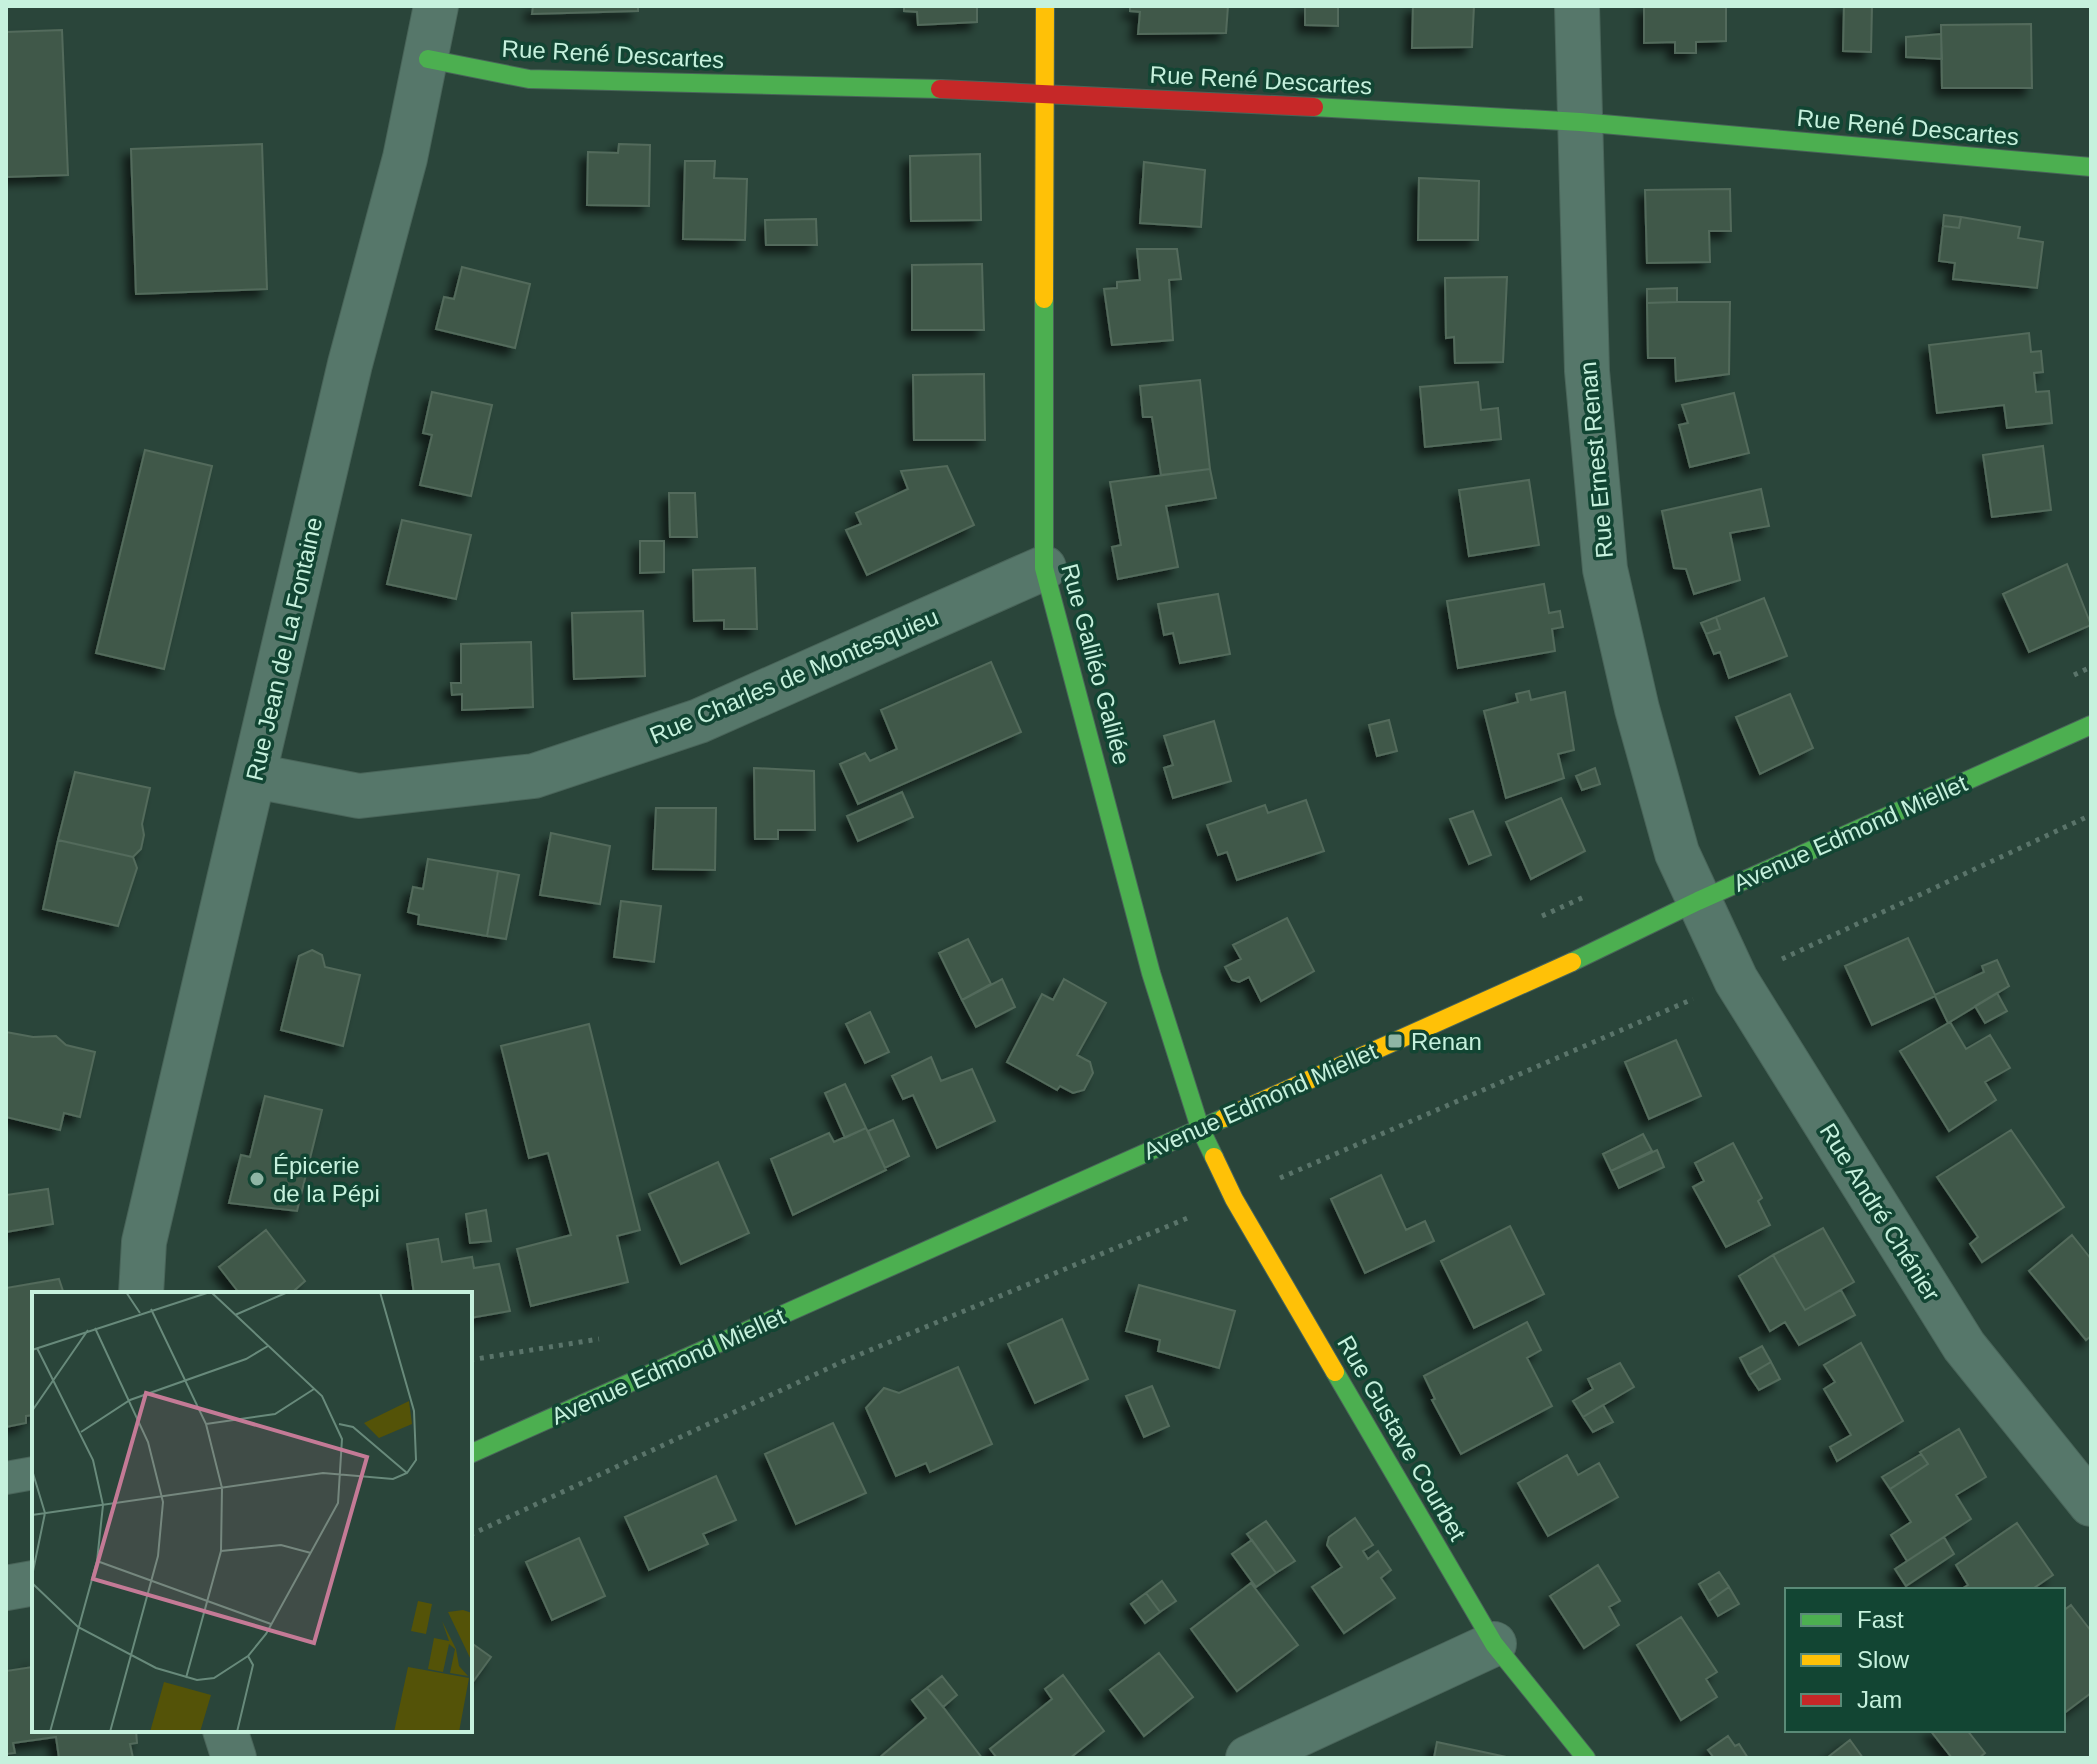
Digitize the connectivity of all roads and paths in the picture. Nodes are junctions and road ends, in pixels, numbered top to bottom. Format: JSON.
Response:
{"nodes":[{"id":1,"x":1045,"y":6,"type":"edge"},
{"id":2,"x":1577,"y":6,"type":"edge"},
{"id":3,"x":428,"y":23,"type":"edge"},
{"id":4,"x":1047,"y":92,"type":"junction"},
{"id":5,"x":1580,"y":122,"type":"junction"},
{"id":6,"x":2091,"y":167,"type":"edge"},
{"id":7,"x":1044,"y":568,"type":"junction"},
{"id":8,"x":2091,"y":725,"type":"edge"},
{"id":9,"x":255,"y":776,"type":"junction"},
{"id":10,"x":1698,"y":901,"type":"junction"},
{"id":11,"x":1200,"y":1128,"type":"junction"},
{"id":12,"x":141,"y":1292,"type":"edge"},
{"id":13,"x":472,"y":1453,"type":"edge"},
{"id":14,"x":32,"y":1473,"type":"edge"},
{"id":15,"x":6,"y":1478,"type":"edge"},
{"id":16,"x":2091,"y":1504,"type":"edge"},
{"id":17,"x":32,"y":1583,"type":"edge"},
{"id":18,"x":6,"y":1588,"type":"edge"},
{"id":19,"x":1494,"y":1644,"type":"junction"},
{"id":20,"x":226,"y":1732,"type":"edge"},
{"id":21,"x":234,"y":1758,"type":"edge"},
{"id":22,"x":1248,"y":1758,"type":"edge"},
{"id":23,"x":1586,"y":1758,"type":"edge"}],
"edges":[{"from":1,"to":4,"type":"street","name":"Rue Galiléo Galilée"},
{"from":2,"to":5,"type":"street","name":"Rue Ernest Renan"},
{"from":3,"to":4,"type":"street","name":"Rue René Descartes"},
{"from":3,"to":9,"type":"street","name":"Rue Jean de La Fontaine"},
{"from":4,"to":5,"type":"street","name":"Rue René Descartes"},
{"from":4,"to":7,"type":"street","name":"Rue Galiléo Galilée"},
{"from":5,"to":6,"type":"street","name":"Rue René Descartes"},
{"from":5,"to":10,"type":"street","name":"Rue Ernest Renan"},
{"from":7,"to":9,"type":"street","name":"Rue Charles de Montesquieu"},
{"from":7,"to":11,"type":"street","name":"Rue Galiléo Galilée"},
{"from":8,"to":10,"type":"street","name":"Avenue Edmond Miellet"},
{"from":9,"to":12,"type":"street","name":"Rue Jean de La Fontaine"},
{"from":10,"to":11,"type":"street","name":"Avenue Edmond Miellet"},
{"from":10,"to":16,"type":"street","name":"Rue André Chénier"},
{"from":11,"to":13,"type":"street","name":"Avenue Edmond Miellet"},
{"from":11,"to":19,"type":"street","name":"Rue Gustave Courbet"},
{"from":14,"to":15,"type":"lane"},
{"from":17,"to":18,"type":"street"},
{"from":19,"to":22,"type":"street"},
{"from":19,"to":23,"type":"street","name":"Rue Gustave Courbet"},
{"from":20,"to":21,"type":"street"}]}
